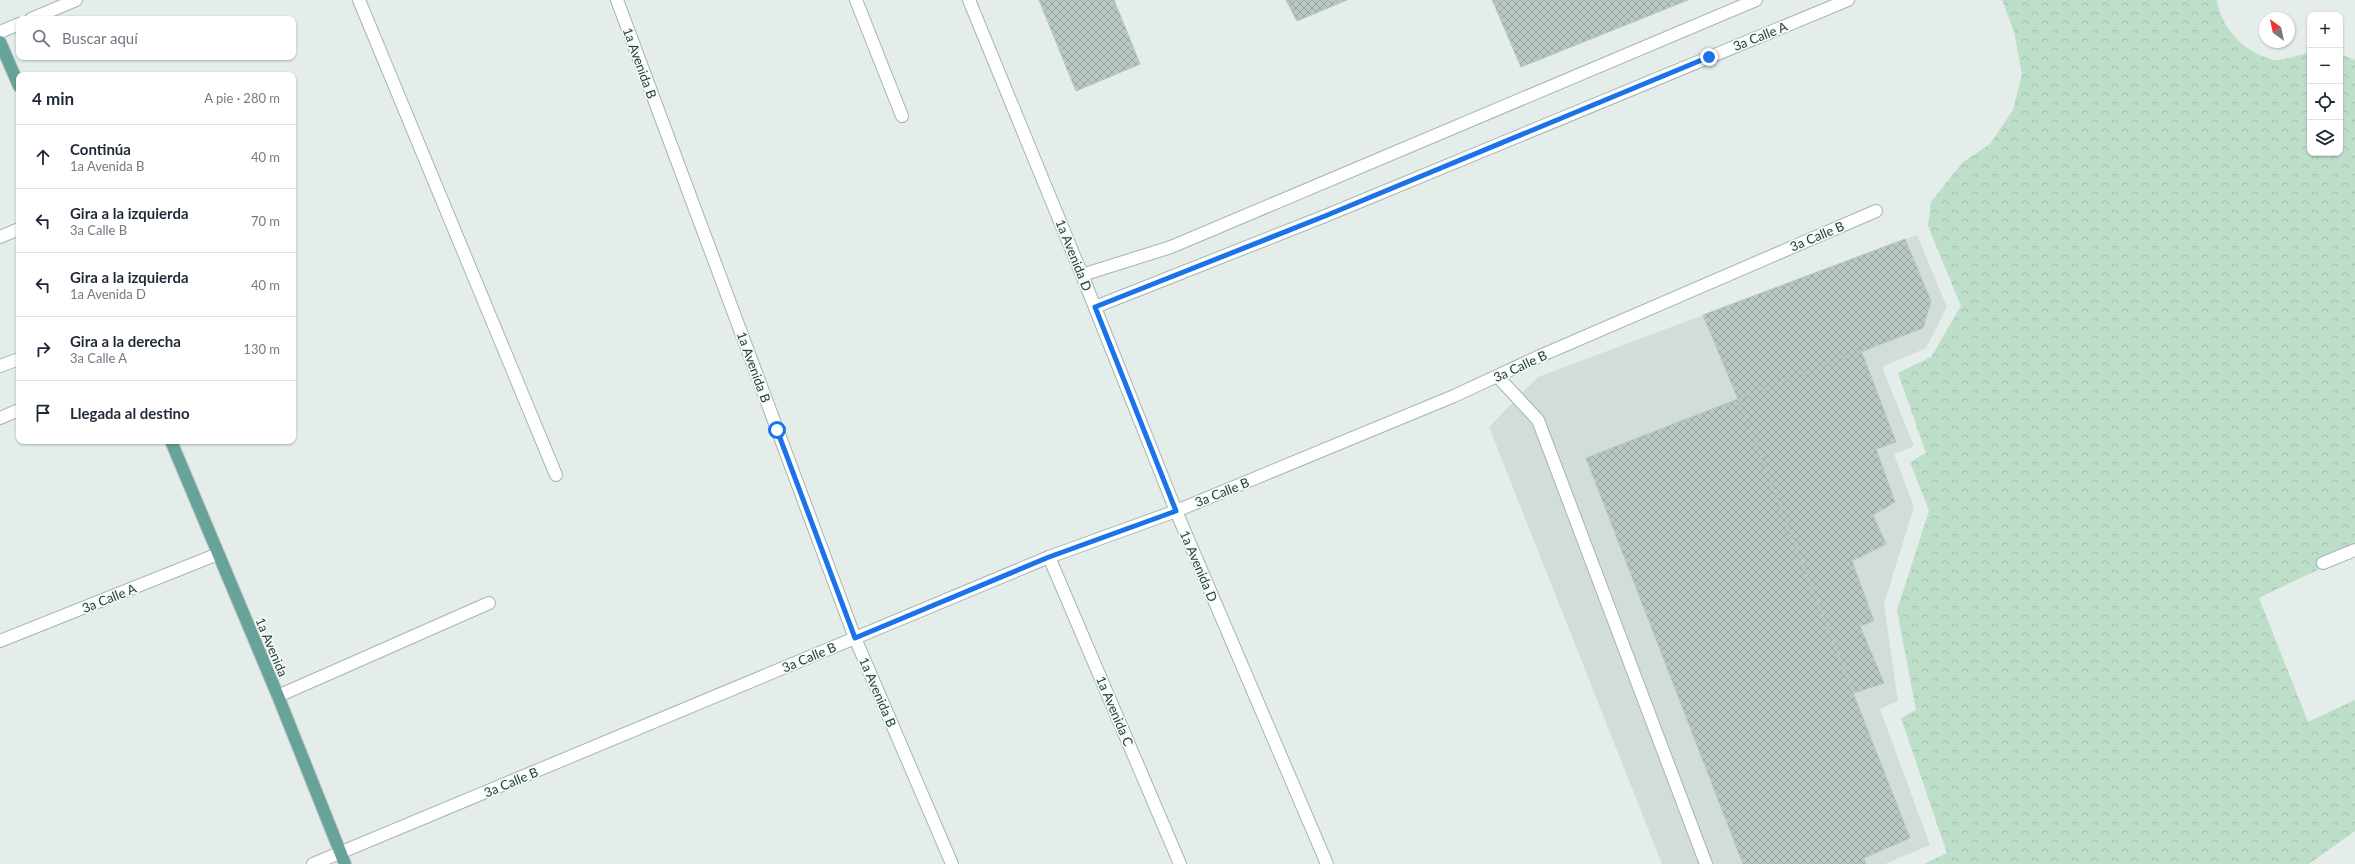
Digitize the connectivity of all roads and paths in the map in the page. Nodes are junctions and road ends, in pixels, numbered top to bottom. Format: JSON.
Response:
{"nodes":[{"id":1,"x":76,"y":0,"type":"edge"},
{"id":2,"x":359,"y":0,"type":"edge"},
{"id":3,"x":617,"y":0,"type":"edge"},
{"id":4,"x":856,"y":0,"type":"edge"},
{"id":5,"x":969,"y":0,"type":"edge"},
{"id":6,"x":1756,"y":0,"type":"edge"},
{"id":7,"x":1848,"y":0,"type":"edge"},
{"id":8,"x":39,"y":16,"type":"edge"},
{"id":9,"x":16,"y":25,"type":"edge"},
{"id":10,"x":0,"y":32,"type":"edge"},
{"id":11,"x":0,"y":42,"type":"edge"},
{"id":12,"x":16,"y":79,"type":"edge"},
{"id":13,"x":902,"y":116,"type":"dead end"},
{"id":14,"x":1876,"y":210,"type":"dead end"},
{"id":15,"x":16,"y":230,"type":"edge"},
{"id":16,"x":0,"y":237,"type":"edge"},
{"id":17,"x":1082,"y":275,"type":"junction"},
{"id":18,"x":1095,"y":307,"type":"junction"},
{"id":19,"x":16,"y":361,"type":"edge"},
{"id":20,"x":0,"y":366,"type":"edge"},
{"id":21,"x":1498,"y":377,"type":"junction"},
{"id":22,"x":16,"y":411,"type":"edge"},
{"id":23,"x":0,"y":418,"type":"edge"},
{"id":24,"x":172,"y":444,"type":"edge"},
{"id":25,"x":556,"y":475,"type":"dead end"},
{"id":26,"x":1176,"y":511,"type":"junction"},
{"id":27,"x":2355,"y":550,"type":"edge"},
{"id":28,"x":218,"y":554,"type":"junction"},
{"id":29,"x":1049,"y":557,"type":"junction"},
{"id":30,"x":2323,"y":563,"type":"dead end"},
{"id":31,"x":489,"y":603,"type":"dead end"},
{"id":32,"x":855,"y":638,"type":"junction"},
{"id":33,"x":0,"y":641,"type":"edge"},
{"id":34,"x":278,"y":696,"type":"junction"},
{"id":35,"x":343,"y":858,"type":"edge"},
{"id":36,"x":313,"y":864,"type":"edge"},
{"id":37,"x":952,"y":864,"type":"edge"},
{"id":38,"x":1180,"y":864,"type":"edge"},
{"id":39,"x":1326,"y":864,"type":"edge"},
{"id":40,"x":1706,"y":864,"type":"edge"}],
"edges":[{"from":1,"to":8,"type":"street"},
{"from":2,"to":25,"type":"street"},
{"from":3,"to":32,"type":"street","name":"1a Avenida B"},
{"from":4,"to":13,"type":"street"},
{"from":5,"to":17,"type":"street","name":"1a Avenida D"},
{"from":6,"to":17,"type":"street"},
{"from":7,"to":18,"type":"street","name":"3a Calle A"},
{"from":9,"to":10,"type":"street"},
{"from":11,"to":12,"type":"main road"},
{"from":14,"to":21,"type":"street","name":"3a Calle B"},
{"from":15,"to":16,"type":"street"},
{"from":17,"to":18,"type":"street","name":"1a Avenida D"},
{"from":18,"to":26,"type":"street","name":"1a Avenida D"},
{"from":19,"to":20,"type":"street"},
{"from":21,"to":26,"type":"street","name":"3a Calle B"},
{"from":21,"to":40,"type":"street"},
{"from":22,"to":23,"type":"street"},
{"from":24,"to":28,"type":"main road","name":"1a Avenida"},
{"from":26,"to":29,"type":"street","name":"3a Calle B"},
{"from":26,"to":39,"type":"street","name":"1a Avenida D"},
{"from":27,"to":30,"type":"street"},
{"from":28,"to":33,"type":"street","name":"3a Calle A"},
{"from":28,"to":34,"type":"main road","name":"1a Avenida"},
{"from":29,"to":32,"type":"street","name":"3a Calle B"},
{"from":29,"to":38,"type":"street","name":"1a Avenida C"},
{"from":31,"to":34,"type":"street"},
{"from":32,"to":35,"type":"street","name":"3a Calle B"},
{"from":32,"to":37,"type":"street","name":"1a Avenida B"},
{"from":34,"to":35,"type":"main road","name":"1a Avenida"},
{"from":35,"to":36,"type":"street","name":"3a Calle B"}]}
